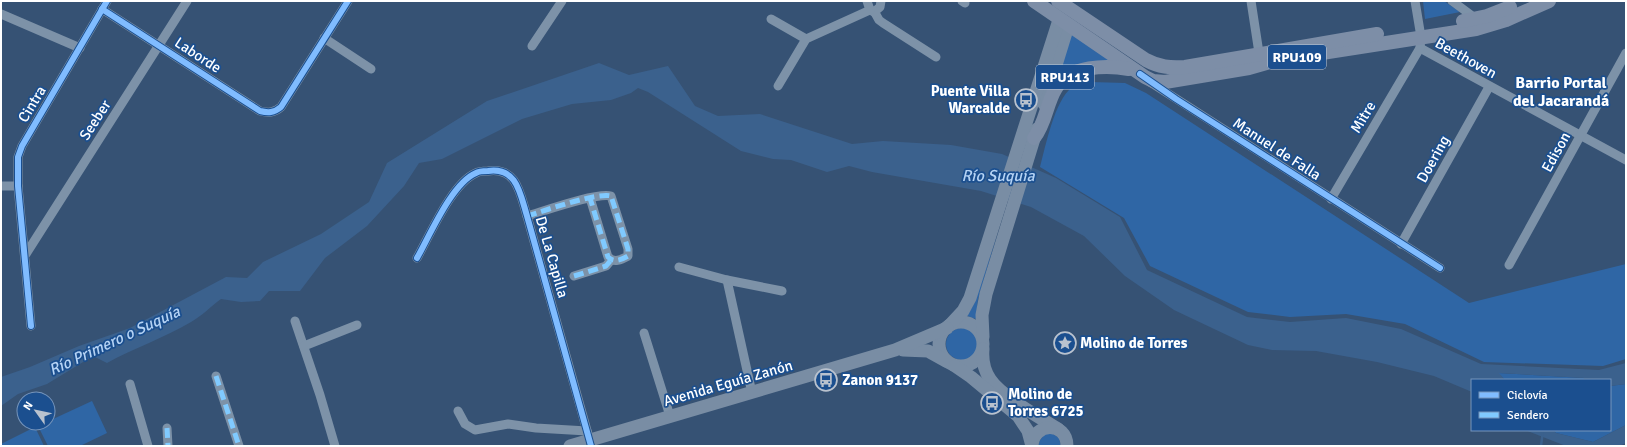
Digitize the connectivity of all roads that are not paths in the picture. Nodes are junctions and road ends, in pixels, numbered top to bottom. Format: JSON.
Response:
{"nodes":[{"id":1,"x":187,"y":1,"type":"edge"},
{"id":2,"x":348,"y":1,"type":"edge"},
{"id":3,"x":562,"y":1,"type":"edge"},
{"id":4,"x":882,"y":1,"type":"edge"},
{"id":5,"x":1034,"y":1,"type":"edge"},
{"id":6,"x":1048,"y":1,"type":"edge"},
{"id":7,"x":1058,"y":1,"type":"edge"},
{"id":8,"x":1251,"y":1,"type":"edge"},
{"id":9,"x":1415,"y":1,"type":"edge"},
{"id":10,"x":1452,"y":1,"type":"edge"},
{"id":11,"x":1537,"y":2,"type":"edge"},
{"id":12,"x":104,"y":5,"type":"edge"},
{"id":13,"x":870,"y":7,"type":"edge"},
{"id":14,"x":1,"y":14,"type":"edge"},
{"id":15,"x":772,"y":19,"type":"dead end"},
{"id":16,"x":1064,"y":20,"type":"junction"},
{"id":17,"x":1475,"y":24,"type":"junction"},
{"id":18,"x":324,"y":38,"type":"junction"},
{"id":19,"x":1420,"y":38,"type":"junction"},
{"id":20,"x":806,"y":39,"type":"junction"},
{"id":21,"x":159,"y":46,"type":"junction"},
{"id":22,"x":532,"y":46,"type":"dead end"},
{"id":23,"x":80,"y":48,"type":"junction"},
{"id":24,"x":1259,"y":53,"type":"junction"},
{"id":25,"x":1626,"y":53,"type":"edge"},
{"id":26,"x":936,"y":57,"type":"dead end"},
{"id":27,"x":1162,"y":66,"type":"junction"},
{"id":28,"x":371,"y":69,"type":"dead end"},
{"id":29,"x":1137,"y":72,"type":"junction"},
{"id":30,"x":1173,"y":81,"type":"junction"},
{"id":31,"x":778,"y":86,"type":"dead end"},
{"id":32,"x":1489,"y":87,"type":"junction"},
{"id":33,"x":1176,"y":99,"type":"junction"},
{"id":34,"x":1580,"y":136,"type":"junction"},
{"id":35,"x":1028,"y":143,"type":"junction"},
{"id":36,"x":1626,"y":160,"type":"edge"},
{"id":37,"x":1,"y":186,"type":"edge"},
{"id":38,"x":18,"y":186,"type":"junction"},
{"id":39,"x":590,"y":198,"type":"junction"},
{"id":40,"x":1331,"y":200,"type":"junction"},
{"id":41,"x":527,"y":216,"type":"junction"},
{"id":42,"x":1401,"y":244,"type":"junction"},
{"id":43,"x":26,"y":254,"type":"junction"},
{"id":44,"x":417,"y":258,"type":"dead end"},
{"id":45,"x":611,"y":260,"type":"junction"},
{"id":46,"x":1509,"y":265,"type":"dead end"},
{"id":47,"x":679,"y":267,"type":"dead end"},
{"id":48,"x":1440,"y":268,"type":"dead end"},
{"id":49,"x":574,"y":276,"type":"dead end"},
{"id":50,"x":727,"y":280,"type":"junction"},
{"id":51,"x":782,"y":291,"type":"dead end"},
{"id":52,"x":295,"y":320,"type":"dead end"},
{"id":53,"x":357,"y":325,"type":"dead end"},
{"id":54,"x":31,"y":326,"type":"dead end"},
{"id":55,"x":948,"y":326,"type":"junction"},
{"id":56,"x":644,"y":332,"type":"dead end"},
{"id":57,"x":983,"y":342,"type":"junction"},
{"id":58,"x":304,"y":346,"type":"junction"},
{"id":59,"x":895,"y":350,"type":"junction"},
{"id":60,"x":951,"y":364,"type":"junction"},
{"id":61,"x":216,"y":376,"type":"dead end"},
{"id":62,"x":130,"y":384,"type":"dead end"},
{"id":63,"x":752,"y":393,"type":"junction"},
{"id":64,"x":458,"y":411,"type":"dead end"},
{"id":65,"x":670,"y":416,"type":"junction"},
{"id":66,"x":167,"y":428,"type":"dead end"},
{"id":67,"x":1058,"y":429,"type":"junction"},
{"id":68,"x":590,"y":439,"type":"edge"},
{"id":69,"x":148,"y":446,"type":"edge"},
{"id":70,"x":168,"y":446,"type":"edge"},
{"id":71,"x":239,"y":446,"type":"edge"},
{"id":72,"x":335,"y":446,"type":"edge"},
{"id":73,"x":570,"y":446,"type":"edge"},
{"id":74,"x":1032,"y":446,"type":"edge"},
{"id":75,"x":1067,"y":446,"type":"edge"}],
"edges":[{"from":1,"to":21,"type":"street","name":"Seeber"},
{"from":2,"to":18,"type":"street"},
{"from":3,"to":22,"type":"street"},
{"from":4,"to":13,"type":"street"},
{"from":5,"to":16,"type":"main road","name":"Manuel de Falla","number":"RPU109"},
{"from":6,"to":16,"type":"main road"},
{"from":7,"to":27,"type":"main road","number":"RPU109"},
{"from":8,"to":24,"type":"street"},
{"from":9,"to":19,"type":"street"},
{"from":10,"to":17,"type":"street"},
{"from":11,"to":17,"type":"main road","number":"RPU109"},
{"from":12,"to":21,"type":"street","name":"Laborde"},
{"from":12,"to":23,"type":"street","name":"Cintra"},
{"from":13,"to":20,"type":"street"},
{"from":13,"to":26,"type":"street"},
{"from":14,"to":23,"type":"street"},
{"from":15,"to":20,"type":"street"},
{"from":16,"to":27,"type":"main road"},
{"from":16,"to":29,"type":"main road","name":"Manuel de Falla","number":"RPU109"},
{"from":16,"to":35,"type":"main road","number":"RPU113"},
{"from":17,"to":19,"type":"main road","number":"RPU109"},
{"from":18,"to":21,"type":"street","name":"Laborde"},
{"from":18,"to":28,"type":"street"},
{"from":19,"to":24,"type":"main road","number":"RPU109"},
{"from":19,"to":30,"type":"main road","number":"RPU109"},
{"from":19,"to":32,"type":"street","name":"Beethoven"},
{"from":19,"to":40,"type":"street","name":"Mitre"},
{"from":20,"to":31,"type":"street"},
{"from":21,"to":43,"type":"street","name":"Seeber"},
{"from":23,"to":38,"type":"street","name":"Cintra"},
{"from":24,"to":27,"type":"main road","number":"RPU109"},
{"from":25,"to":34,"type":"street","name":"Edison"},
{"from":29,"to":30,"type":"main road","name":"Manuel de Falla","number":"RPU109"},
{"from":29,"to":33,"type":"street","name":"Manuel de Falla"},
{"from":29,"to":35,"type":"main road","number":"RPU113"},
{"from":30,"to":33,"type":"street"},
{"from":32,"to":34,"type":"street","name":"Beethoven"},
{"from":32,"to":42,"type":"street","name":"Doering"},
{"from":33,"to":40,"type":"street","name":"Manuel de Falla"},
{"from":34,"to":36,"type":"street","name":"Beethoven"},
{"from":34,"to":46,"type":"street","name":"Edison"},
{"from":35,"to":55,"type":"main road","number":"RPU113"},
{"from":35,"to":57,"type":"main road","number":"RPU113"},
{"from":37,"to":38,"type":"street"},
{"from":38,"to":43,"type":"street","name":"Cintra"},
{"from":39,"to":41,"type":"street"},
{"from":39,"to":45,"type":"street"},
{"from":39,"to":45,"type":"street"},
{"from":40,"to":42,"type":"street","name":"Manuel de Falla"},
{"from":41,"to":44,"type":"street","name":"De La Capilla"},
{"from":41,"to":68,"type":"street","name":"De La Capilla"},
{"from":42,"to":48,"type":"street","name":"Manuel de Falla"},
{"from":43,"to":54,"type":"street","name":"Cintra"},
{"from":45,"to":49,"type":"street"},
{"from":47,"to":50,"type":"street"},
{"from":50,"to":51,"type":"street"},
{"from":50,"to":63,"type":"street"},
{"from":52,"to":58,"type":"street"},
{"from":53,"to":58,"type":"street"},
{"from":55,"to":57,"type":"main road"},
{"from":55,"to":59,"type":"main road","name":"Avenida Eguía Zanón"},
{"from":55,"to":60,"type":"main road","number":"RPU113"},
{"from":56,"to":65,"type":"street"},
{"from":57,"to":60,"type":"main road"},
{"from":57,"to":67,"type":"main road","number":"RPU113"},
{"from":58,"to":72,"type":"street"},
{"from":59,"to":60,"type":"main road","name":"Avenida Eguía Zanón"},
{"from":59,"to":63,"type":"main road","name":"Avenida Eguía Zanón"},
{"from":60,"to":74,"type":"main road","number":"RPU113"},
{"from":61,"to":71,"type":"street"},
{"from":62,"to":69,"type":"street"},
{"from":63,"to":65,"type":"main road","name":"Avenida Eguía Zanón"},
{"from":64,"to":68,"type":"street"},
{"from":65,"to":68,"type":"main road","name":"Avenida Eguía Zanón"},
{"from":66,"to":70,"type":"street"},
{"from":67,"to":74,"type":"main road","number":"RPU113"},
{"from":67,"to":75,"type":"main road","number":"RPU113"},
{"from":68,"to":73,"type":"main road","name":"Avenida Eguía Zanón"}]}
